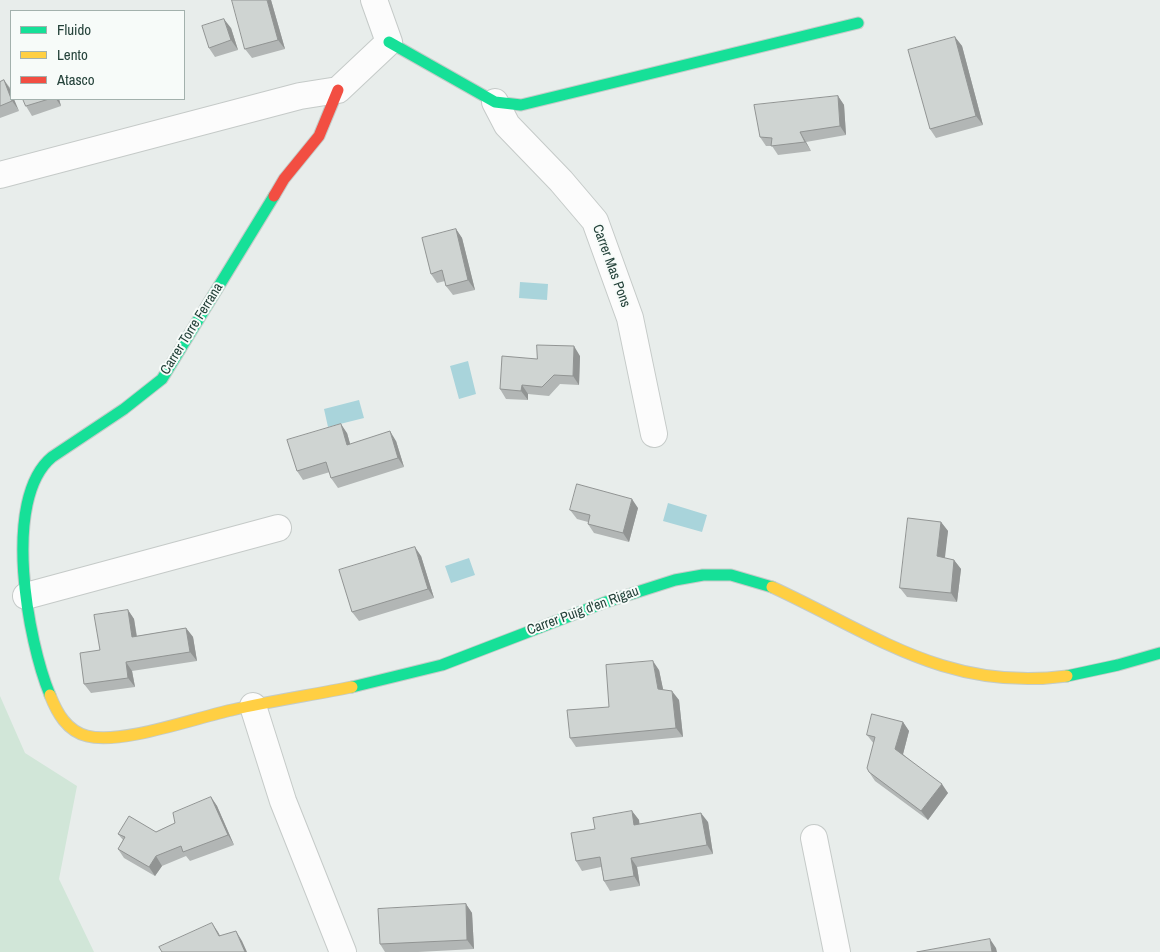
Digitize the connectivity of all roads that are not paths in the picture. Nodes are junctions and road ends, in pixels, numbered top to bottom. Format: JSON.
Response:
{"nodes":[{"id":1,"x":374,"y":0,"type":"edge"},
{"id":2,"x":858,"y":23,"type":"dead end"},
{"id":3,"x":389,"y":42,"type":"junction"},
{"id":4,"x":338,"y":90,"type":"junction"},
{"id":5,"x":495,"y":102,"type":"junction"},
{"id":6,"x":0,"y":175,"type":"edge"},
{"id":7,"x":654,"y":434,"type":"dead end"},
{"id":8,"x":278,"y":528,"type":"dead end"},
{"id":9,"x":26,"y":596,"type":"junction"},
{"id":10,"x":1160,"y":653,"type":"edge"},
{"id":11,"x":253,"y":706,"type":"junction"},
{"id":12,"x":814,"y":838,"type":"dead end"},
{"id":13,"x":343,"y":952,"type":"edge"},
{"id":14,"x":838,"y":952,"type":"edge"}],
"edges":[{"from":1,"to":3,"type":"street"},
{"from":2,"to":5,"type":"street"},
{"from":3,"to":4,"type":"street","name":"Carrer Torre Ferrana"},
{"from":3,"to":5,"type":"street"},
{"from":4,"to":6,"type":"street"},
{"from":4,"to":9,"type":"street","name":"Carrer Torre Ferrana"},
{"from":5,"to":7,"type":"street","name":"Carrer Mas Pons"},
{"from":8,"to":9,"type":"street"},
{"from":9,"to":11,"type":"street","name":"Carrer Torre Ferrana"},
{"from":10,"to":11,"type":"street","name":"Carrer Puig d'en Rigau"},
{"from":11,"to":13,"type":"street"},
{"from":12,"to":14,"type":"street"}]}
